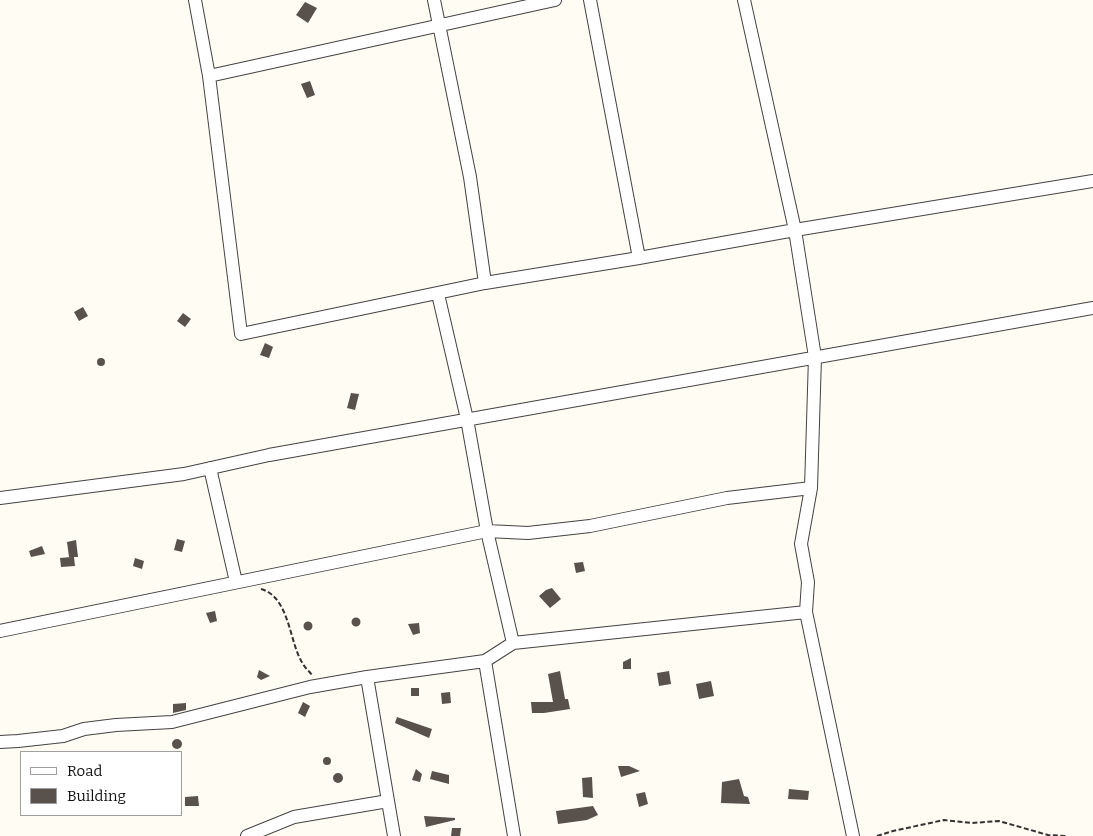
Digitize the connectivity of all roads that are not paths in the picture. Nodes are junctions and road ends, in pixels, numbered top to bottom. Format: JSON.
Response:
{"nodes":[{"id":1,"x":195,"y":0,"type":"edge"},
{"id":2,"x":434,"y":0,"type":"edge"},
{"id":3,"x":555,"y":0,"type":"edge"},
{"id":4,"x":590,"y":0,"type":"edge"},
{"id":5,"x":744,"y":0,"type":"edge"},
{"id":6,"x":439,"y":26,"type":"junction"},
{"id":7,"x":208,"y":76,"type":"junction"},
{"id":8,"x":1093,"y":181,"type":"edge"},
{"id":9,"x":794,"y":230,"type":"junction"},
{"id":10,"x":639,"y":258,"type":"junction"},
{"id":11,"x":485,"y":283,"type":"junction"},
{"id":12,"x":438,"y":294,"type":"junction"},
{"id":13,"x":1093,"y":308,"type":"edge"},
{"id":14,"x":815,"y":357,"type":"junction"},
{"id":15,"x":467,"y":419,"type":"junction"},
{"id":16,"x":210,"y":468,"type":"junction"},
{"id":17,"x":811,"y":488,"type":"junction"},
{"id":18,"x":0,"y":498,"type":"edge"},
{"id":19,"x":486,"y":531,"type":"junction"},
{"id":20,"x":236,"y":582,"type":"junction"},
{"id":21,"x":806,"y":612,"type":"junction"},
{"id":22,"x":0,"y":631,"type":"edge"},
{"id":23,"x":513,"y":643,"type":"junction"},
{"id":24,"x":485,"y":661,"type":"junction"},
{"id":25,"x":367,"y":677,"type":"junction"},
{"id":26,"x":0,"y":742,"type":"edge"},
{"id":27,"x":388,"y":801,"type":"junction"},
{"id":28,"x":247,"y":836,"type":"edge"},
{"id":29,"x":394,"y":836,"type":"edge"},
{"id":30,"x":514,"y":836,"type":"edge"},
{"id":31,"x":853,"y":836,"type":"edge"}],
"edges":[{"from":1,"to":7,"type":"street"},
{"from":2,"to":6,"type":"street"},
{"from":3,"to":6,"type":"street"},
{"from":4,"to":10,"type":"street"},
{"from":5,"to":9,"type":"street"},
{"from":6,"to":7,"type":"street"},
{"from":6,"to":11,"type":"street"},
{"from":7,"to":12,"type":"street"},
{"from":8,"to":9,"type":"street"},
{"from":9,"to":10,"type":"street"},
{"from":9,"to":14,"type":"street"},
{"from":10,"to":11,"type":"street"},
{"from":11,"to":12,"type":"street"},
{"from":12,"to":15,"type":"street"},
{"from":13,"to":14,"type":"street"},
{"from":14,"to":15,"type":"street"},
{"from":14,"to":17,"type":"street"},
{"from":15,"to":16,"type":"street"},
{"from":15,"to":19,"type":"street"},
{"from":16,"to":18,"type":"street"},
{"from":16,"to":20,"type":"street"},
{"from":17,"to":19,"type":"street"},
{"from":17,"to":21,"type":"street"},
{"from":19,"to":20,"type":"street"},
{"from":19,"to":23,"type":"street"},
{"from":20,"to":22,"type":"street"},
{"from":21,"to":23,"type":"street"},
{"from":21,"to":31,"type":"street"},
{"from":23,"to":24,"type":"street"},
{"from":24,"to":25,"type":"street"},
{"from":24,"to":30,"type":"street"},
{"from":25,"to":26,"type":"street"},
{"from":25,"to":27,"type":"street"},
{"from":27,"to":28,"type":"street"},
{"from":27,"to":29,"type":"street"}]}
